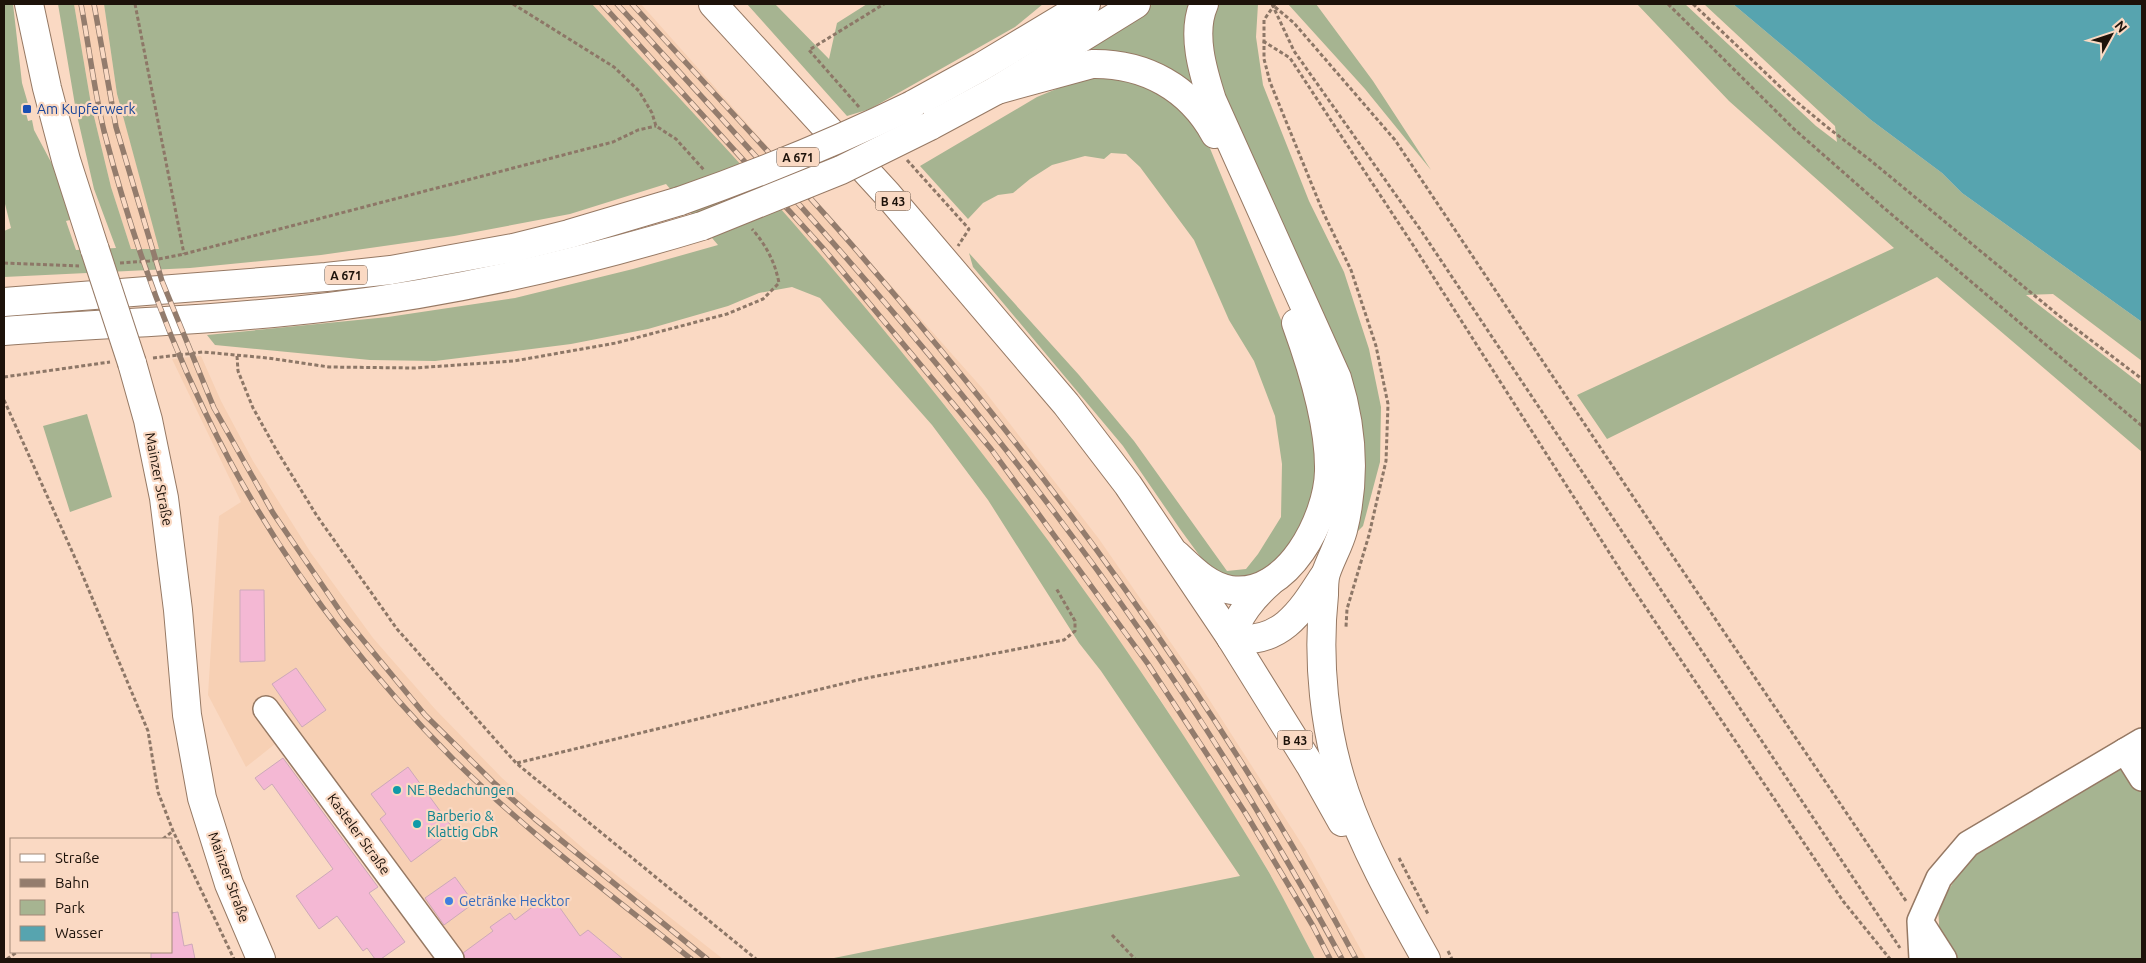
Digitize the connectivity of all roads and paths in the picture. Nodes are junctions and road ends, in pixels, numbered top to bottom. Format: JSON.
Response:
{"nodes":[{"id":1,"x":29,"y":4,"type":"edge"},
{"id":2,"x":135,"y":4,"type":"edge"},
{"id":3,"x":513,"y":4,"type":"edge"},
{"id":4,"x":713,"y":4,"type":"edge"},
{"id":5,"x":1056,"y":4,"type":"edge"},
{"id":6,"x":1086,"y":4,"type":"edge"},
{"id":7,"x":1136,"y":4,"type":"edge"},
{"id":8,"x":1204,"y":4,"type":"edge"},
{"id":9,"x":1668,"y":4,"type":"edge"},
{"id":10,"x":1693,"y":4,"type":"edge"},
{"id":11,"x":1274,"y":5,"type":"edge"},
{"id":12,"x":1263,"y":41,"type":"dead end"},
{"id":13,"x":981,"y":67,"type":"junction"},
{"id":14,"x":997,"y":90,"type":"junction"},
{"id":15,"x":184,"y":254,"type":"junction"},
{"id":16,"x":88,"y":258,"type":"junction"},
{"id":17,"x":4,"y":263,"type":"edge"},
{"id":18,"x":120,"y":264,"type":"dead end"},
{"id":19,"x":779,"y":283,"type":"dead end"},
{"id":20,"x":4,"y":302,"type":"edge"},
{"id":21,"x":4,"y":331,"type":"edge"},
{"id":22,"x":2142,"y":379,"type":"edge"},
{"id":23,"x":4,"y":400,"type":"edge"},
{"id":24,"x":2142,"y":426,"type":"edge"},
{"id":25,"x":1177,"y":555,"type":"junction"},
{"id":26,"x":1326,"y":574,"type":"junction"},
{"id":27,"x":1270,"y":581,"type":"junction"},
{"id":28,"x":1056,"y":588,"type":"dead end"},
{"id":29,"x":1231,"y":638,"type":"junction"},
{"id":30,"x":266,"y":709,"type":"dead end"},
{"id":31,"x":2134,"y":746,"type":"edge"},
{"id":32,"x":516,"y":763,"type":"junction"},
{"id":33,"x":2142,"y":778,"type":"edge"},
{"id":34,"x":173,"y":831,"type":"junction"},
{"id":35,"x":163,"y":838,"type":"edge"},
{"id":36,"x":1355,"y":844,"type":"junction"},
{"id":37,"x":1920,"y":921,"type":"junction"},
{"id":38,"x":1406,"y":925,"type":"junction"},
{"id":39,"x":1112,"y":935,"type":"dead end"},
{"id":40,"x":1912,"y":956,"type":"edge"},
{"id":41,"x":234,"y":959,"type":"edge"},
{"id":42,"x":261,"y":959,"type":"edge"},
{"id":43,"x":451,"y":959,"type":"edge"},
{"id":44,"x":756,"y":959,"type":"edge"},
{"id":45,"x":1135,"y":959,"type":"edge"},
{"id":46,"x":1410,"y":959,"type":"edge"},
{"id":47,"x":1426,"y":959,"type":"edge"},
{"id":48,"x":1890,"y":959,"type":"edge"},
{"id":49,"x":1944,"y":959,"type":"edge"}],
"edges":[{"from":1,"to":16,"type":"main road","name":"Mainzer Straße"},
{"from":2,"to":15,"type":"path"},
{"from":3,"to":15,"type":"path"},
{"from":4,"to":25,"type":"main road","number":"B 43"},
{"from":5,"to":13,"type":"main road"},
{"from":6,"to":13,"type":"main road","number":"A 671"},
{"from":7,"to":14,"type":"main road","number":"A 671"},
{"from":8,"to":26,"type":"main road"},
{"from":9,"to":24,"type":"path"},
{"from":10,"to":22,"type":"path"},
{"from":11,"to":37,"type":"path"},
{"from":11,"to":40,"type":"path"},
{"from":12,"to":48,"type":"path"},
{"from":13,"to":20,"type":"main road","number":"A 671","bridge":true},
{"from":14,"to":21,"type":"main road","number":"A 671","bridge":true},
{"from":14,"to":27,"type":"main road"},
{"from":15,"to":18,"type":"path"},
{"from":16,"to":17,"type":"path"},
{"from":16,"to":42,"type":"main road","name":"Mainzer Straße","bridge":true},
{"from":19,"to":32,"type":"path"},
{"from":23,"to":34,"type":"path"},
{"from":25,"to":27,"type":"main road"},
{"from":25,"to":29,"type":"main road","number":"B 43"},
{"from":26,"to":29,"type":"main road"},
{"from":26,"to":38,"type":"main road"},
{"from":27,"to":29,"type":"main road"},
{"from":28,"to":32,"type":"path"},
{"from":29,"to":36,"type":"main road","number":"B 43"},
{"from":30,"to":43,"type":"street","name":"Kasteler Straße"},
{"from":31,"to":33,"type":"street"},
{"from":31,"to":37,"type":"street"},
{"from":32,"to":44,"type":"path"},
{"from":34,"to":35,"type":"path"},
{"from":34,"to":41,"type":"path"},
{"from":36,"to":38,"type":"main road","number":"B 43"},
{"from":36,"to":46,"type":"main road","number":"B 43"},
{"from":37,"to":40,"type":"street"},
{"from":37,"to":49,"type":"street"},
{"from":38,"to":47,"type":"main road","number":"B 43"},
{"from":39,"to":45,"type":"path"}]}
